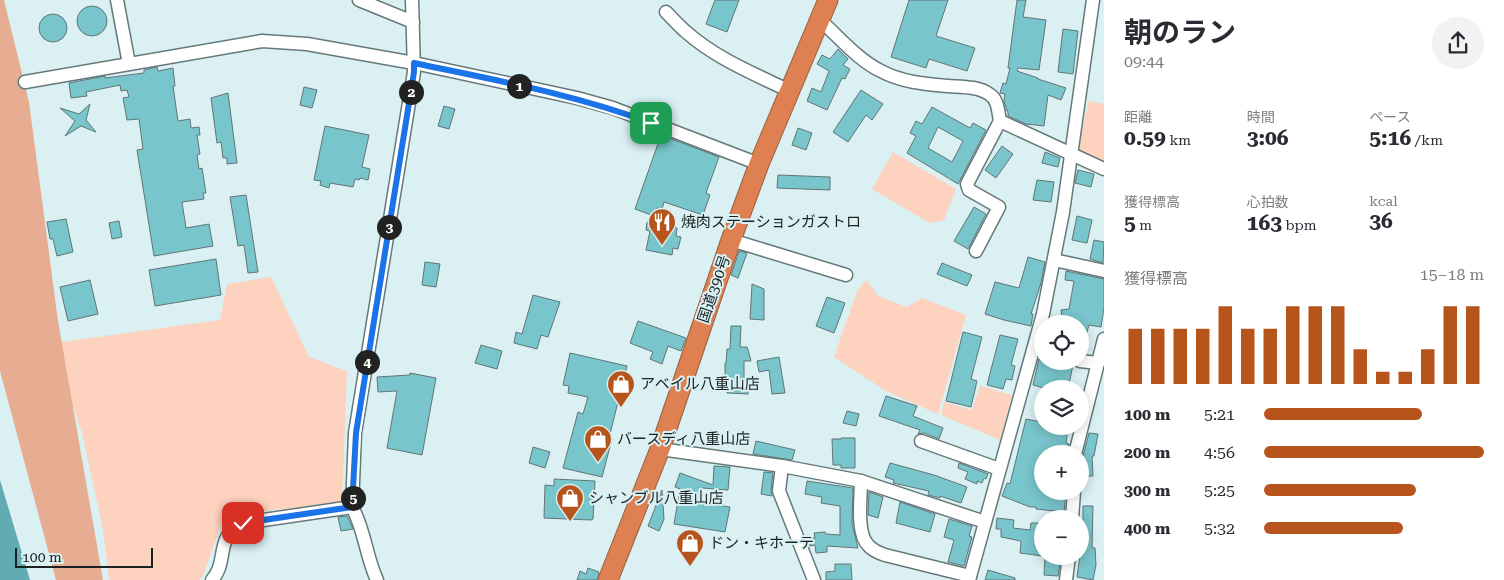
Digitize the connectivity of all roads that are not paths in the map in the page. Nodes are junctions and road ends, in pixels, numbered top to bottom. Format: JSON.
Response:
{"nodes":[{"id":1,"x":118,"y":0,"type":"edge"},
{"id":2,"x":359,"y":0,"type":"edge"},
{"id":3,"x":412,"y":0,"type":"edge"},
{"id":4,"x":828,"y":0,"type":"edge"},
{"id":5,"x":1093,"y":0,"type":"edge"},
{"id":6,"x":666,"y":12,"type":"dead end"},
{"id":7,"x":820,"y":20,"type":"junction"},
{"id":8,"x":413,"y":22,"type":"junction"},
{"id":9,"x":414,"y":63,"type":"junction"},
{"id":10,"x":128,"y":64,"type":"junction"},
{"id":11,"x":25,"y":82,"type":"dead end"},
{"id":12,"x":790,"y":91,"type":"junction"},
{"id":13,"x":1000,"y":121,"type":"junction"},
{"id":14,"x":1071,"y":153,"type":"junction"},
{"id":15,"x":759,"y":164,"type":"junction"},
{"id":16,"x":1104,"y":169,"type":"edge"},
{"id":17,"x":731,"y":240,"type":"junction"},
{"id":18,"x":976,"y":251,"type":"dead end"},
{"id":19,"x":1054,"y":260,"type":"junction"},
{"id":20,"x":1104,"y":272,"type":"edge"},
{"id":21,"x":846,"y":275,"type":"dead end"},
{"id":22,"x":1043,"y":315,"type":"edge"},
{"id":23,"x":1104,"y":339,"type":"edge"},
{"id":24,"x":1089,"y":362,"type":"edge"},
{"id":25,"x":1098,"y":363,"type":"junction"},
{"id":26,"x":1034,"y":365,"type":"edge"},
{"id":27,"x":921,"y":441,"type":"dead end"},
{"id":28,"x":1077,"y":445,"type":"edge"},
{"id":29,"x":660,"y":449,"type":"junction"},
{"id":30,"x":782,"y":466,"type":"junction"},
{"id":31,"x":999,"y":469,"type":"junction"},
{"id":32,"x":861,"y":481,"type":"junction"},
{"id":33,"x":352,"y":507,"type":"junction"},
{"id":34,"x":985,"y":522,"type":"junction"},
{"id":35,"x":1067,"y":565,"type":"edge"},
{"id":36,"x":969,"y":578,"type":"edge"},
{"id":37,"x":212,"y":580,"type":"edge"},
{"id":38,"x":377,"y":580,"type":"edge"},
{"id":39,"x":608,"y":580,"type":"edge"},
{"id":40,"x":814,"y":580,"type":"edge"},
{"id":41,"x":1066,"y":580,"type":"edge"}],
"edges":[{"from":1,"to":10,"type":"street"},
{"from":2,"to":8,"type":"street"},
{"from":3,"to":8,"type":"street"},
{"from":4,"to":7,"type":"highway","name":"国道390号"},
{"from":5,"to":14,"type":"street"},
{"from":6,"to":12,"type":"street"},
{"from":7,"to":12,"type":"highway","name":"国道390号"},
{"from":7,"to":13,"type":"street"},
{"from":8,"to":9,"type":"street"},
{"from":9,"to":10,"type":"street"},
{"from":9,"to":15,"type":"street"},
{"from":9,"to":33,"type":"street"},
{"from":10,"to":11,"type":"street"},
{"from":12,"to":15,"type":"highway","name":"国道390号"},
{"from":13,"to":14,"type":"street"},
{"from":13,"to":18,"type":"street"},
{"from":14,"to":16,"type":"street"},
{"from":14,"to":19,"type":"street"},
{"from":15,"to":17,"type":"highway","name":"国道390号"},
{"from":17,"to":21,"type":"street"},
{"from":17,"to":29,"type":"highway","name":"国道390号"},
{"from":19,"to":20,"type":"street"},
{"from":19,"to":22,"type":"street"},
{"from":23,"to":25,"type":"street"},
{"from":24,"to":25,"type":"street"},
{"from":25,"to":28,"type":"street"},
{"from":26,"to":31,"type":"street"},
{"from":27,"to":31,"type":"street"},
{"from":29,"to":30,"type":"street"},
{"from":29,"to":39,"type":"highway","name":"国道390号"},
{"from":30,"to":32,"type":"street"},
{"from":30,"to":40,"type":"street"},
{"from":31,"to":34,"type":"street"},
{"from":32,"to":34,"type":"street"},
{"from":32,"to":36,"type":"street"},
{"from":33,"to":37,"type":"street"},
{"from":33,"to":38,"type":"street"},
{"from":34,"to":36,"type":"street"},
{"from":35,"to":41,"type":"street"}]}
